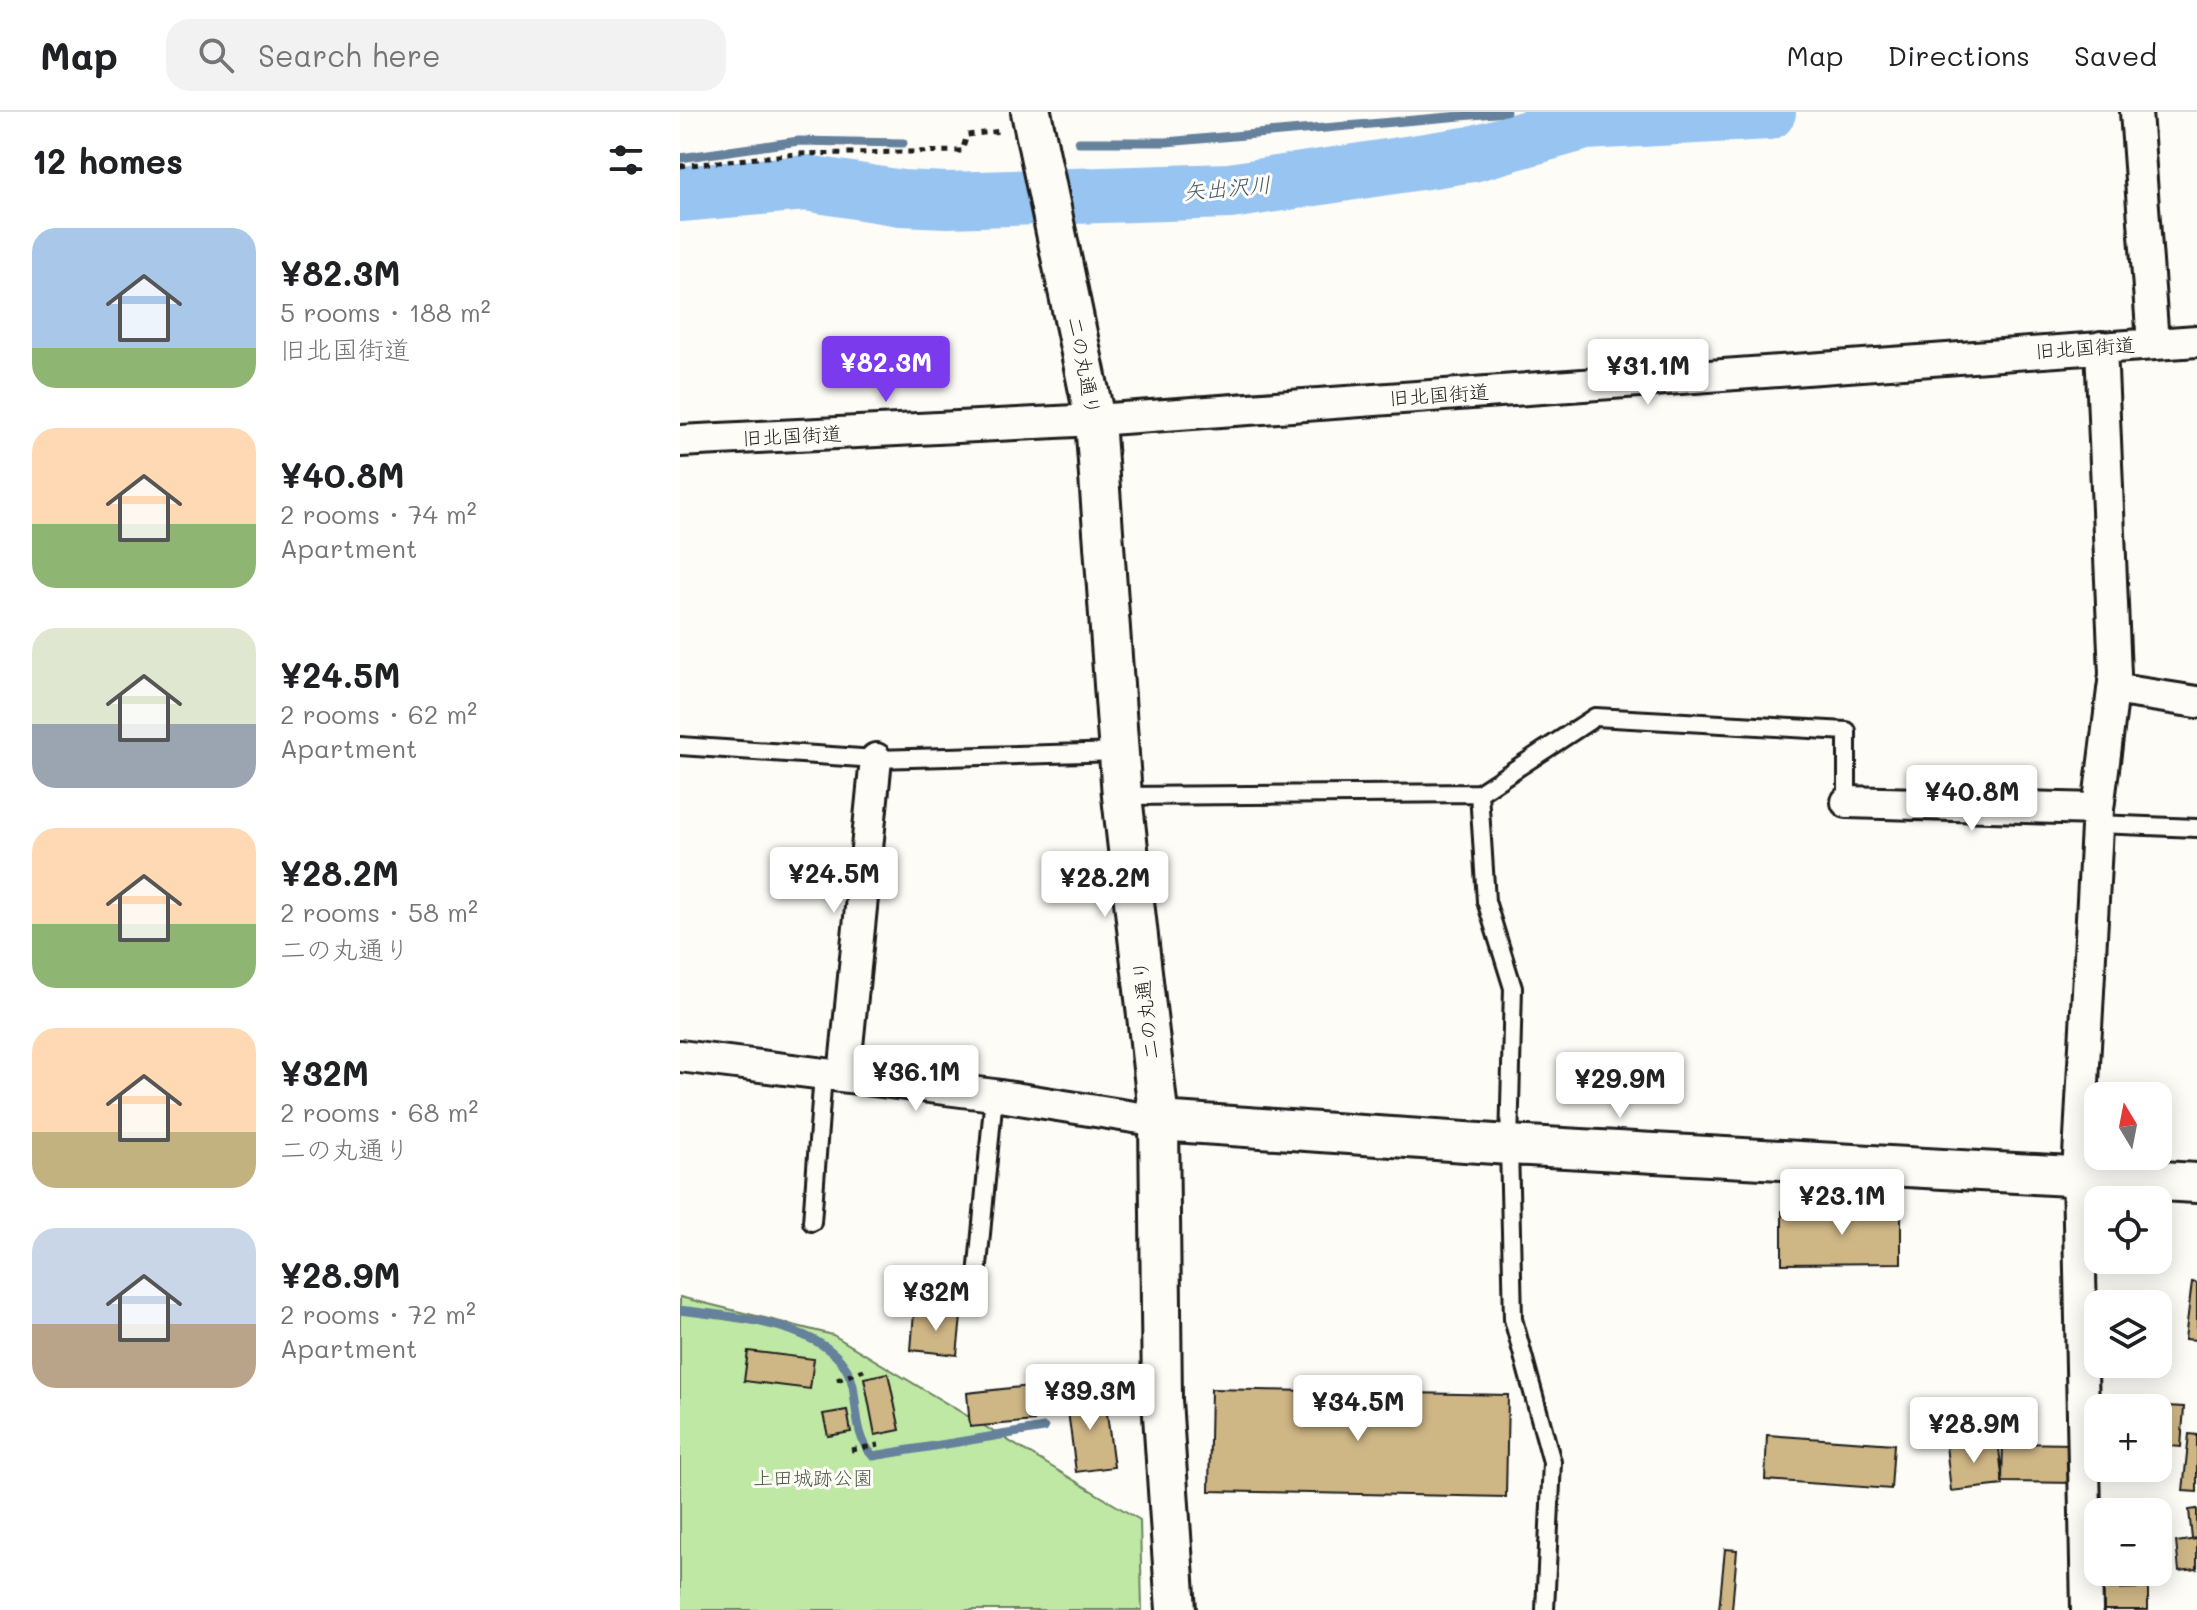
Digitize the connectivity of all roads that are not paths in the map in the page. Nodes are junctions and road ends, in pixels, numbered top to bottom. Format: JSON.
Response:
{"nodes":[{"id":1,"x":2137,"y":120,"type":"edge"},
{"id":2,"x":1035,"y":131,"type":"edge"},
{"id":3,"x":2197,"y":341,"type":"edge"},
{"id":4,"x":2153,"y":343,"type":"junction"},
{"id":5,"x":2101,"y":347,"type":"junction"},
{"id":6,"x":1095,"y":420,"type":"junction"},
{"id":7,"x":680,"y":441,"type":"edge"},
{"id":8,"x":2113,"y":689,"type":"junction"},
{"id":9,"x":2197,"y":702,"type":"edge"},
{"id":10,"x":680,"y":746,"type":"edge"},
{"id":11,"x":1120,"y":752,"type":"junction"},
{"id":12,"x":876,"y":759,"type":"junction"},
{"id":13,"x":1479,"y":793,"type":"junction"},
{"id":14,"x":1122,"y":796,"type":"junction"},
{"id":15,"x":1847,"y":802,"type":"joint"},
{"id":16,"x":2097,"y":816,"type":"junction"},
{"id":17,"x":2197,"y":828,"type":"edge"},
{"id":18,"x":680,"y":1056,"type":"edge"},
{"id":19,"x":834,"y":1075,"type":"junction"},
{"id":20,"x":994,"y":1095,"type":"junction"},
{"id":21,"x":1159,"y":1121,"type":"junction"},
{"id":22,"x":1509,"y":1145,"type":"junction"},
{"id":23,"x":2078,"y":1174,"type":"junction"},
{"id":24,"x":2197,"y":1183,"type":"edge"},
{"id":25,"x":812,"y":1222,"type":"dead end"},
{"id":26,"x":975,"y":1298,"type":"dead end"},
{"id":27,"x":1176,"y":1610,"type":"edge"},
{"id":28,"x":1545,"y":1610,"type":"edge"},
{"id":29,"x":2087,"y":1610,"type":"edge"}],
"edges":[{"from":1,"to":4,"type":"street"},
{"from":2,"to":6,"type":"street","name":"二の丸通り"},
{"from":3,"to":4,"type":"street","name":"旧北国街道"},
{"from":4,"to":5,"type":"street","name":"旧北国街道"},
{"from":5,"to":6,"type":"street","name":"旧北国街道"},
{"from":5,"to":8,"type":"street"},
{"from":6,"to":7,"type":"street","name":"旧北国街道"},
{"from":6,"to":11,"type":"street","name":"二の丸通り"},
{"from":8,"to":9,"type":"street"},
{"from":8,"to":16,"type":"street"},
{"from":10,"to":12,"type":"lane"},
{"from":11,"to":12,"type":"lane"},
{"from":11,"to":14,"type":"street","name":"二の丸通り"},
{"from":12,"to":19,"type":"street"},
{"from":13,"to":14,"type":"lane"},
{"from":13,"to":15,"type":"lane"},
{"from":13,"to":22,"type":"lane"},
{"from":14,"to":21,"type":"street","name":"二の丸通り"},
{"from":15,"to":16,"type":"street"},
{"from":16,"to":17,"type":"lane"},
{"from":16,"to":23,"type":"street"},
{"from":18,"to":19,"type":"street"},
{"from":19,"to":20,"type":"street"},
{"from":19,"to":25,"type":"lane"},
{"from":20,"to":21,"type":"street"},
{"from":20,"to":26,"type":"lane"},
{"from":21,"to":22,"type":"street"},
{"from":21,"to":27,"type":"street","name":"二の丸通り"},
{"from":22,"to":23,"type":"street"},
{"from":22,"to":28,"type":"lane"},
{"from":23,"to":24,"type":"street"},
{"from":23,"to":29,"type":"street"}]}
